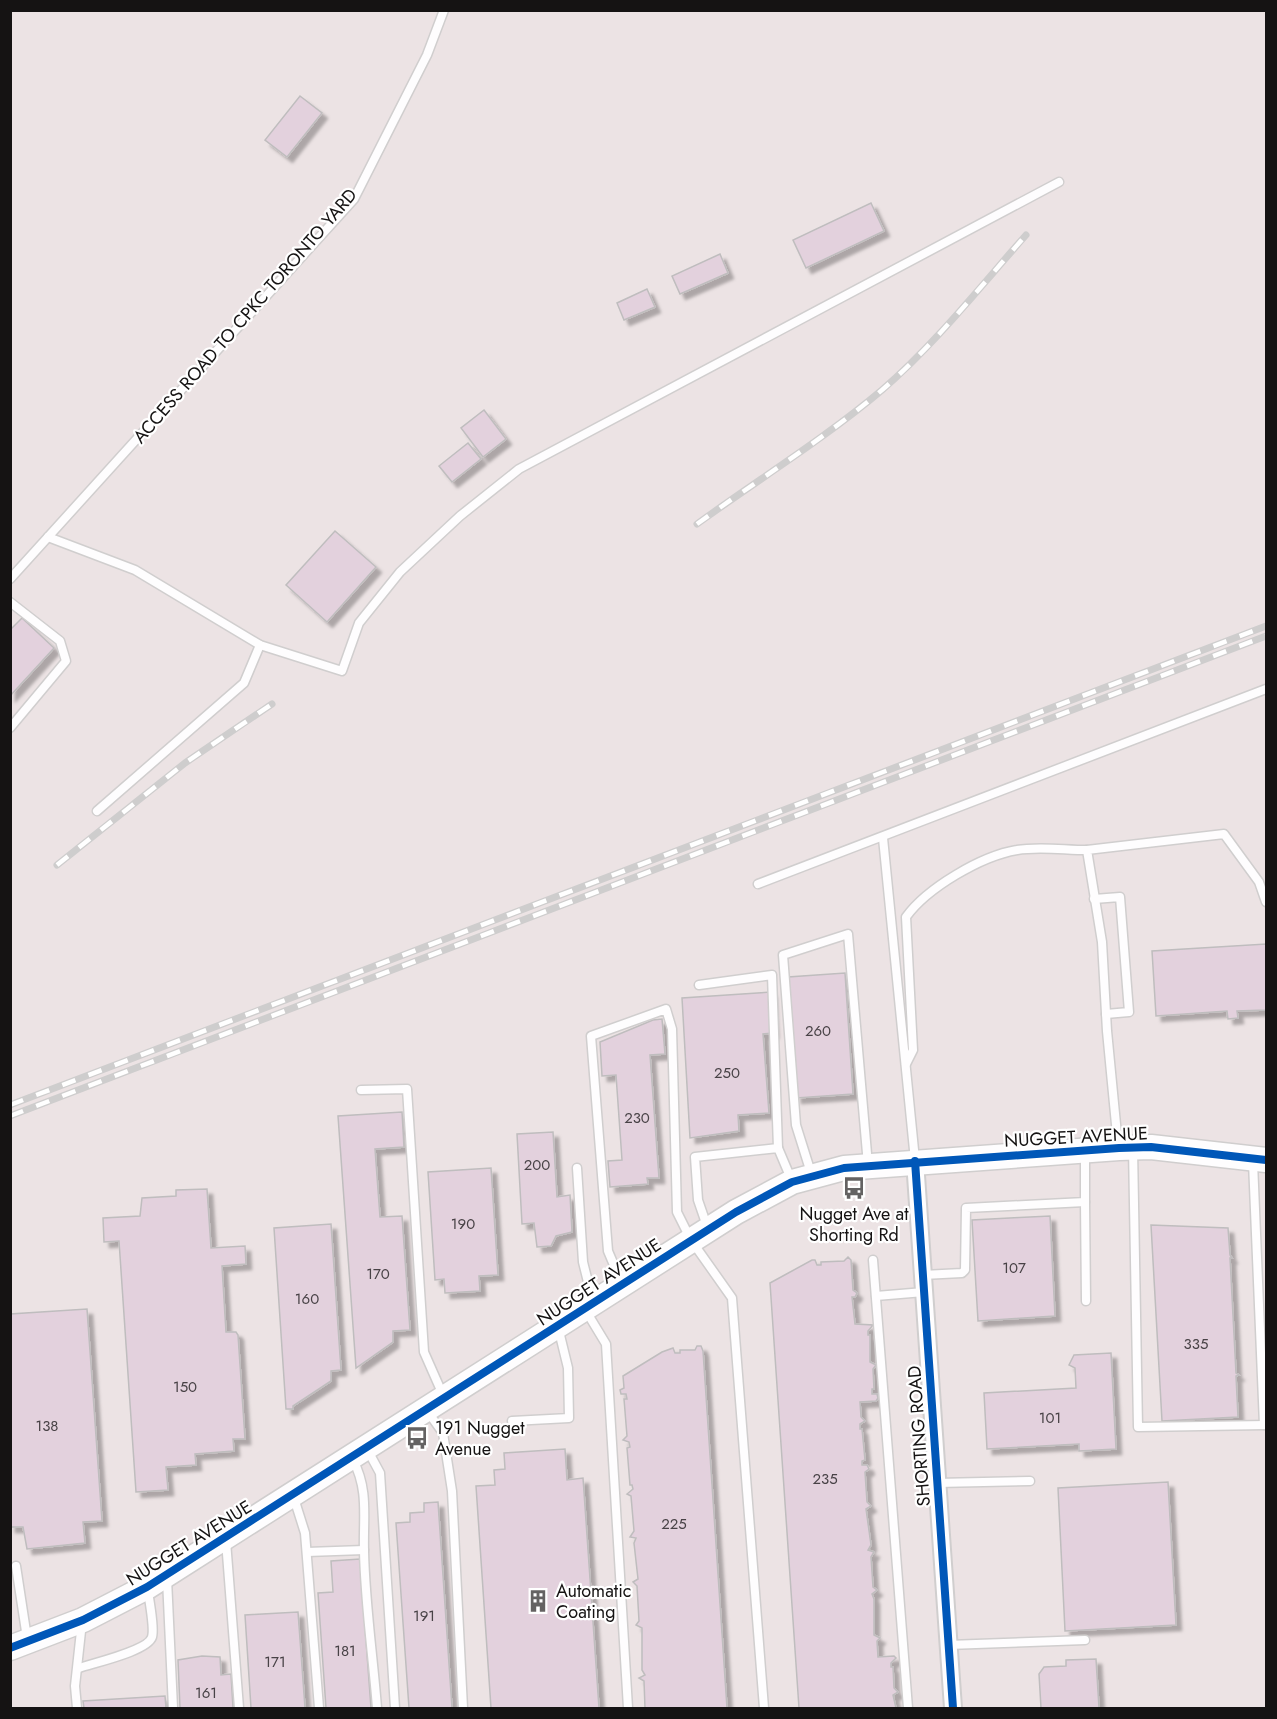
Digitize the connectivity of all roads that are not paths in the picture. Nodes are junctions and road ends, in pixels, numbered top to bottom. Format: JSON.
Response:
{"nodes":[{"id":1,"x":444,"y":10,"type":"edge"},
{"id":2,"x":1059,"y":182,"type":"dead end"},
{"id":3,"x":48,"y":537,"type":"junction"},
{"id":4,"x":10,"y":579,"type":"edge"},
{"id":5,"x":10,"y":602,"type":"edge"},
{"id":6,"x":260,"y":645,"type":"junction"},
{"id":7,"x":1266,"y":689,"type":"edge"},
{"id":8,"x":10,"y":728,"type":"edge"},
{"id":9,"x":97,"y":811,"type":"dead end"},
{"id":10,"x":883,"y":838,"type":"junction"},
{"id":11,"x":1087,"y":850,"type":"junction"},
{"id":12,"x":758,"y":884,"type":"dead end"},
{"id":13,"x":1094,"y":899,"type":"junction"},
{"id":14,"x":1266,"y":902,"type":"edge"},
{"id":15,"x":699,"y":985,"type":"dead end"},
{"id":16,"x":1106,"y":1014,"type":"junction"},
{"id":17,"x":906,"y":1064,"type":"junction"},
{"id":18,"x":361,"y":1090,"type":"dead end"},
{"id":19,"x":778,"y":1148,"type":"junction"},
{"id":20,"x":1126,"y":1148,"type":"junction"},
{"id":21,"x":1085,"y":1150,"type":"junction"},
{"id":22,"x":1260,"y":1159,"type":"edge"},
{"id":23,"x":915,"y":1161,"type":"junction"},
{"id":24,"x":868,"y":1165,"type":"junction"},
{"id":25,"x":577,"y":1168,"type":"dead end"},
{"id":26,"x":802,"y":1179,"type":"junction"},
{"id":27,"x":1085,"y":1202,"type":"junction"},
{"id":28,"x":700,"y":1234,"type":"junction"},
{"id":29,"x":873,"y":1260,"type":"dead end"},
{"id":30,"x":622,"y":1284,"type":"junction"},
{"id":31,"x":924,"y":1284,"type":"junction"},
{"id":32,"x":876,"y":1296,"type":"junction"},
{"id":33,"x":1086,"y":1301,"type":"dead end"},
{"id":34,"x":588,"y":1305,"type":"junction"},
{"id":35,"x":558,"y":1327,"type":"junction"},
{"id":36,"x":435,"y":1404,"type":"junction"},
{"id":37,"x":512,"y":1420,"type":"dead end"},
{"id":38,"x":1265,"y":1425,"type":"edge"},
{"id":39,"x":360,"y":1453,"type":"junction"},
{"id":40,"x":1030,"y":1481,"type":"dead end"},
{"id":41,"x":937,"y":1482,"type":"junction"},
{"id":42,"x":293,"y":1495,"type":"junction"},
{"id":43,"x":225,"y":1538,"type":"junction"},
{"id":44,"x":364,"y":1550,"type":"junction"},
{"id":45,"x":306,"y":1552,"type":"junction"},
{"id":46,"x":16,"y":1566,"type":"dead end"},
{"id":47,"x":157,"y":1581,"type":"junction"},
{"id":48,"x":82,"y":1620,"type":"junction"},
{"id":49,"x":1085,"y":1640,"type":"dead end"},
{"id":50,"x":19,"y":1644,"type":"edge"},
{"id":51,"x":948,"y":1645,"type":"junction"},
{"id":52,"x":79,"y":1668,"type":"junction"},
{"id":53,"x":76,"y":1708,"type":"edge"},
{"id":54,"x":173,"y":1708,"type":"edge"},
{"id":55,"x":239,"y":1708,"type":"edge"},
{"id":56,"x":319,"y":1708,"type":"edge"},
{"id":57,"x":377,"y":1708,"type":"edge"},
{"id":58,"x":395,"y":1708,"type":"edge"},
{"id":59,"x":463,"y":1708,"type":"edge"},
{"id":60,"x":627,"y":1708,"type":"edge"},
{"id":61,"x":764,"y":1708,"type":"edge"},
{"id":62,"x":908,"y":1708,"type":"edge"},
{"id":63,"x":953,"y":1708,"type":"edge"}],
"edges":[{"from":1,"to":3,"type":"lane","name":"ACCESS ROAD TO CPKC TORONTO YARD"},
{"from":2,"to":6,"type":"lane"},
{"from":3,"to":4,"type":"lane","name":"ACCESS ROAD TO CPKC TORONTO YARD"},
{"from":3,"to":6,"type":"lane"},
{"from":5,"to":8,"type":"lane"},
{"from":6,"to":9,"type":"lane"},
{"from":7,"to":10,"type":"lane"},
{"from":10,"to":12,"type":"lane"},
{"from":10,"to":17,"type":"lane"},
{"from":11,"to":13,"type":"lane"},
{"from":11,"to":14,"type":"lane"},
{"from":11,"to":17,"type":"lane"},
{"from":13,"to":16,"type":"lane"},
{"from":13,"to":16,"type":"lane"},
{"from":15,"to":19,"type":"lane"},
{"from":16,"to":20,"type":"lane"},
{"from":17,"to":23,"type":"lane"},
{"from":18,"to":36,"type":"lane"},
{"from":19,"to":26,"type":"lane"},
{"from":19,"to":28,"type":"lane"},
{"from":20,"to":21,"type":"street","name":"NUGGET AVENUE"},
{"from":20,"to":22,"type":"street","name":"NUGGET AVENUE"},
{"from":20,"to":38,"type":"lane"},
{"from":21,"to":23,"type":"street","name":"NUGGET AVENUE"},
{"from":21,"to":27,"type":"lane"},
{"from":22,"to":38,"type":"lane"},
{"from":23,"to":24,"type":"street","name":"NUGGET AVENUE"},
{"from":23,"to":31,"type":"street","name":"SHORTING ROAD"},
{"from":24,"to":26,"type":"street","name":"NUGGET AVENUE"},
{"from":24,"to":26,"type":"lane"},
{"from":25,"to":34,"type":"lane"},
{"from":26,"to":28,"type":"street","name":"NUGGET AVENUE"},
{"from":27,"to":31,"type":"lane"},
{"from":27,"to":33,"type":"lane"},
{"from":28,"to":30,"type":"street","name":"NUGGET AVENUE"},
{"from":28,"to":30,"type":"lane"},
{"from":28,"to":61,"type":"lane"},
{"from":29,"to":32,"type":"lane"},
{"from":30,"to":34,"type":"street","name":"NUGGET AVENUE"},
{"from":31,"to":32,"type":"lane"},
{"from":31,"to":41,"type":"street","name":"SHORTING ROAD"},
{"from":32,"to":62,"type":"lane"},
{"from":34,"to":35,"type":"street","name":"NUGGET AVENUE"},
{"from":34,"to":60,"type":"lane"},
{"from":35,"to":36,"type":"street","name":"NUGGET AVENUE"},
{"from":35,"to":37,"type":"lane"},
{"from":36,"to":39,"type":"street","name":"NUGGET AVENUE"},
{"from":36,"to":59,"type":"lane"},
{"from":39,"to":42,"type":"street","name":"NUGGET AVENUE"},
{"from":39,"to":44,"type":"lane"},
{"from":39,"to":58,"type":"lane"},
{"from":40,"to":41,"type":"lane"},
{"from":41,"to":51,"type":"street","name":"SHORTING ROAD"},
{"from":42,"to":43,"type":"street","name":"NUGGET AVENUE"},
{"from":42,"to":45,"type":"lane"},
{"from":43,"to":47,"type":"street","name":"NUGGET AVENUE"},
{"from":43,"to":55,"type":"lane"},
{"from":44,"to":45,"type":"lane"},
{"from":44,"to":57,"type":"lane"},
{"from":45,"to":56,"type":"lane"},
{"from":46,"to":50,"type":"lane"},
{"from":47,"to":48,"type":"street","name":"NUGGET AVENUE"},
{"from":47,"to":52,"type":"lane"},
{"from":47,"to":54,"type":"lane"},
{"from":48,"to":50,"type":"street","name":"NUGGET AVENUE"},
{"from":48,"to":52,"type":"lane"},
{"from":49,"to":51,"type":"lane"},
{"from":51,"to":63,"type":"street","name":"SHORTING ROAD"},
{"from":52,"to":53,"type":"lane"}]}
